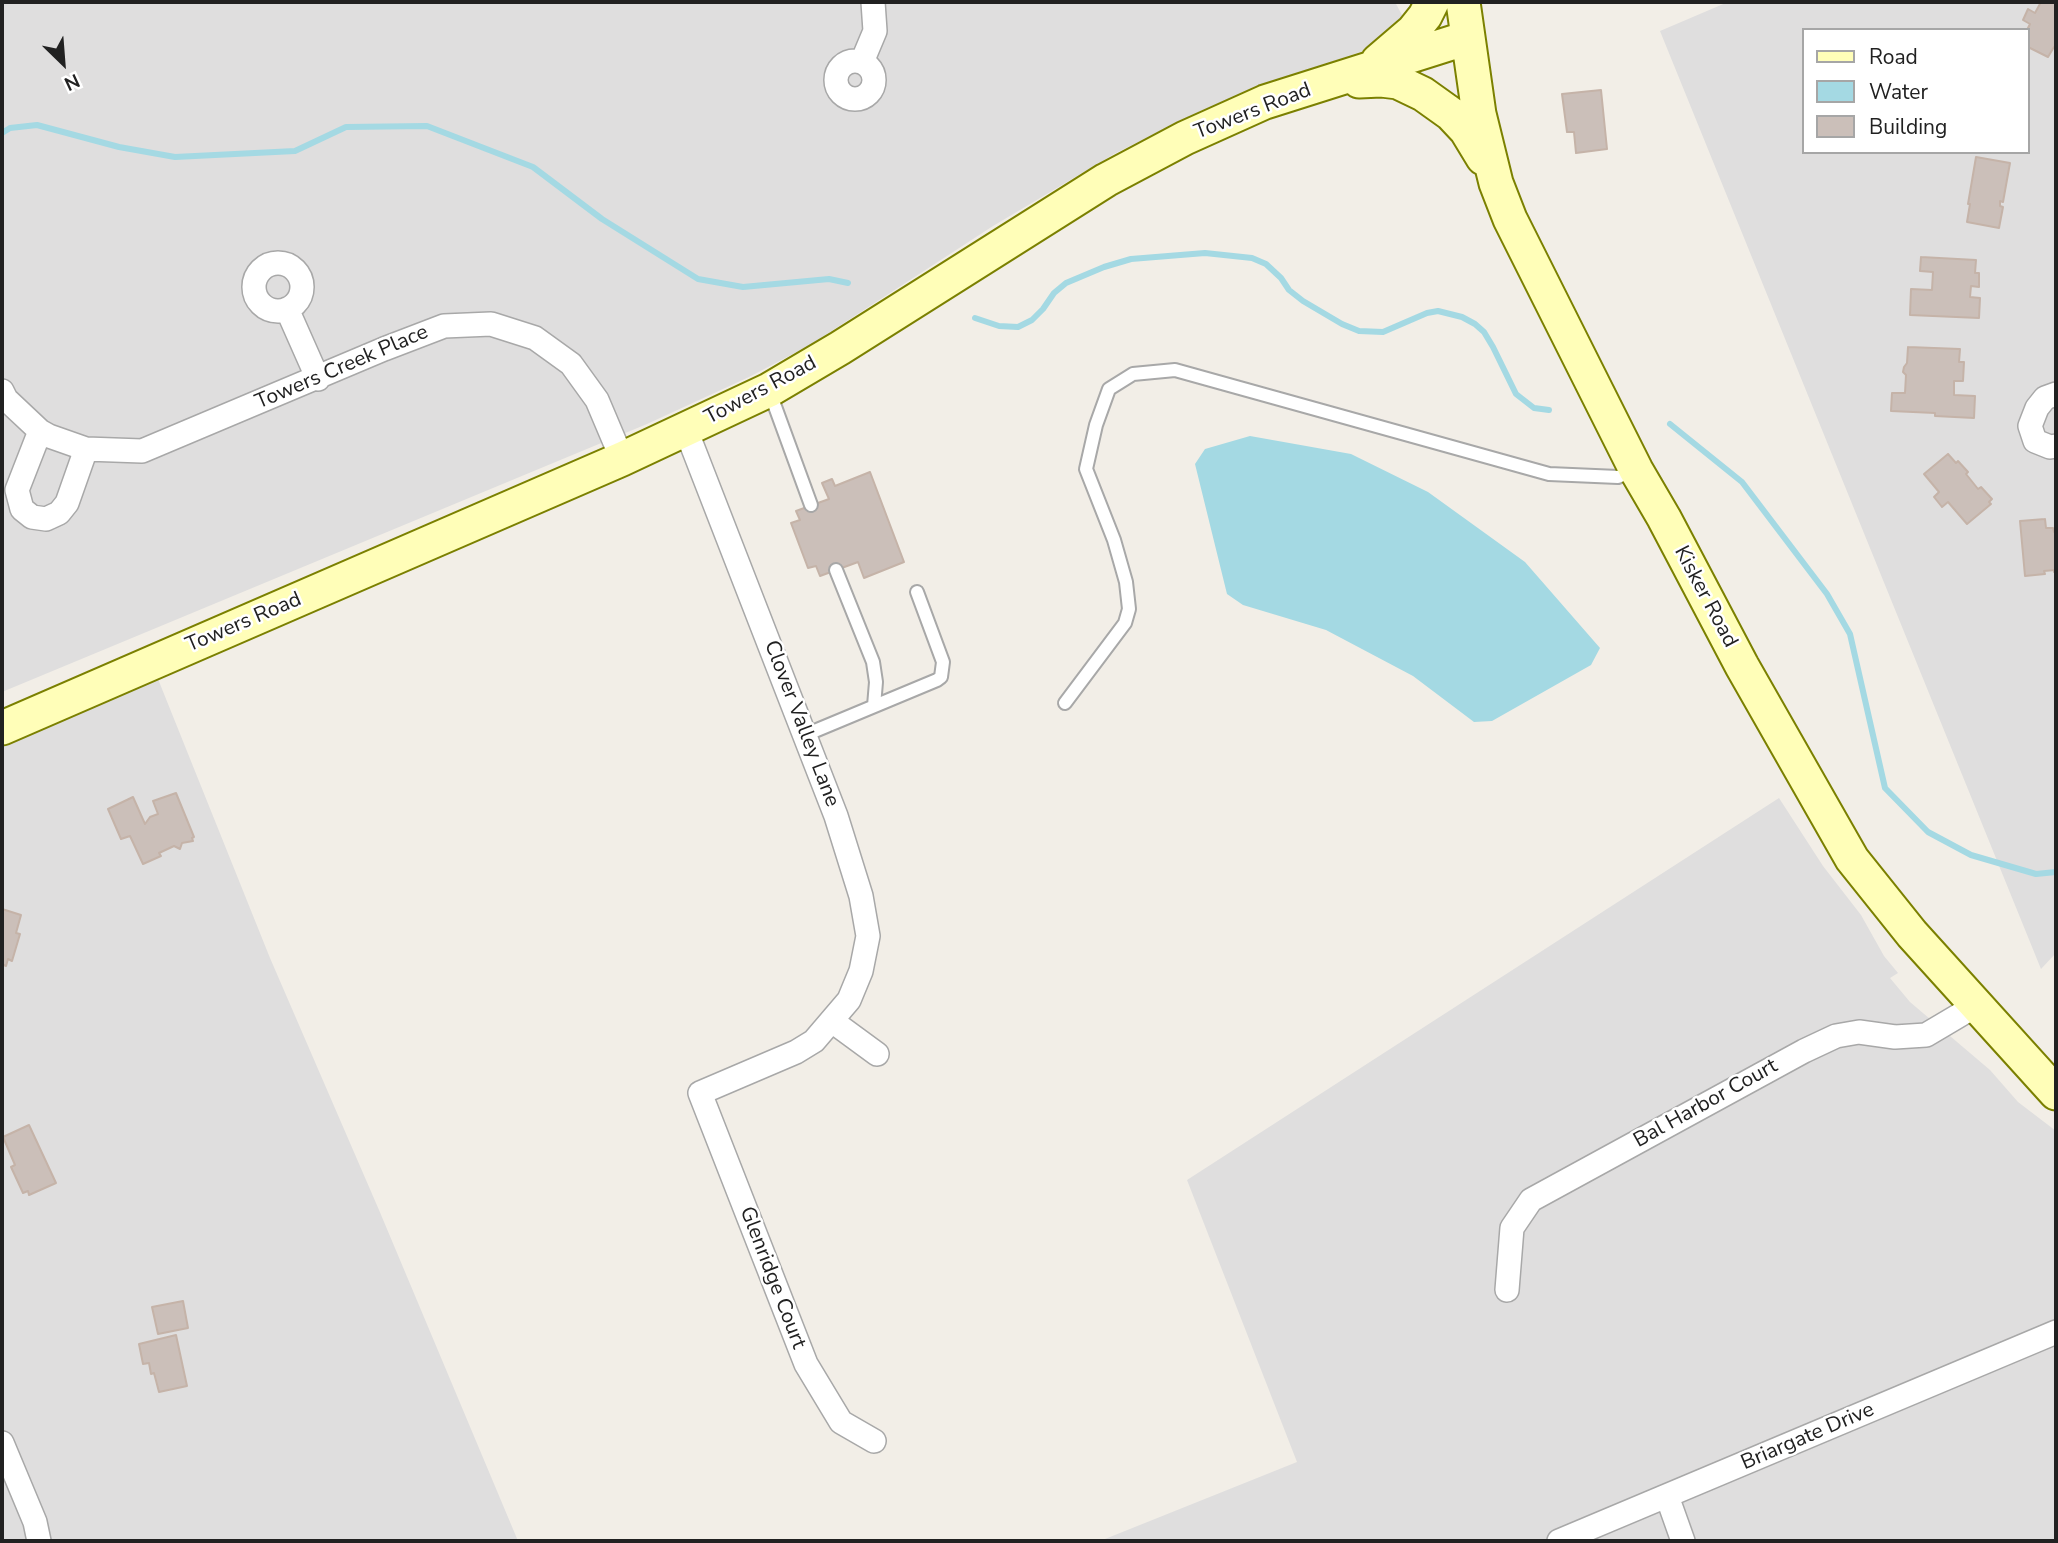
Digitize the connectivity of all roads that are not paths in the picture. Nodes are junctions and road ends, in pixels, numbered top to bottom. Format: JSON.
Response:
{"nodes":[{"id":1,"x":873,"y":2,"type":"edge"},
{"id":2,"x":1432,"y":2,"type":"edge"},
{"id":3,"x":1463,"y":2,"type":"edge"},
{"id":4,"x":1467,"y":38,"type":"junction"},
{"id":5,"x":862,"y":62,"type":"dead end"},
{"id":6,"x":1359,"y":74,"type":"junction"},
{"id":7,"x":1315,"y":87,"type":"junction"},
{"id":8,"x":1496,"y":183,"type":"junction"},
{"id":9,"x":287,"y":309,"type":"dead end"},
{"id":10,"x":318,"y":379,"type":"junction"},
{"id":11,"x":769,"y":390,"type":"junction"},
{"id":12,"x":2,"y":391,"type":"edge"},
{"id":13,"x":2056,"y":394,"type":"edge"},
{"id":14,"x":686,"y":430,"type":"junction"},
{"id":15,"x":40,"y":431,"type":"junction"},
{"id":16,"x":2056,"y":446,"type":"edge"},
{"id":17,"x":86,"y":449,"type":"junction"},
{"id":18,"x":622,"y":459,"type":"junction"},
{"id":19,"x":1636,"y":470,"type":"junction"},
{"id":20,"x":811,"y":505,"type":"dead end"},
{"id":21,"x":836,"y":570,"type":"dead end"},
{"id":22,"x":917,"y":592,"type":"dead end"},
{"id":23,"x":1065,"y":703,"type":"dead end"},
{"id":24,"x":874,"y":706,"type":"junction"},
{"id":25,"x":2,"y":728,"type":"edge"},
{"id":26,"x":805,"y":735,"type":"junction"},
{"id":27,"x":1975,"y":1006,"type":"junction"},
{"id":28,"x":832,"y":1021,"type":"junction"},
{"id":29,"x":877,"y":1054,"type":"dead end"},
{"id":30,"x":700,"y":1093,"type":"joint"},
{"id":31,"x":2056,"y":1093,"type":"edge"},
{"id":32,"x":1507,"y":1290,"type":"dead end"},
{"id":33,"x":2056,"y":1332,"type":"edge"},
{"id":34,"x":874,"y":1441,"type":"dead end"},
{"id":35,"x":2,"y":1443,"type":"edge"},
{"id":36,"x":1667,"y":1496,"type":"junction"},
{"id":37,"x":39,"y":1541,"type":"edge"},
{"id":38,"x":1559,"y":1541,"type":"edge"},
{"id":39,"x":1683,"y":1541,"type":"edge"}],
"edges":[{"from":1,"to":5,"type":"street"},
{"from":2,"to":6,"type":"main road"},
{"from":3,"to":4,"type":"main road"},
{"from":4,"to":6,"type":"main road","name":"Towers Road"},
{"from":4,"to":8,"type":"main road","name":"Kisker Road"},
{"from":6,"to":7,"type":"main road","name":"Towers Road"},
{"from":7,"to":8,"type":"main road"},
{"from":7,"to":11,"type":"main road","name":"Towers Road"},
{"from":8,"to":19,"type":"main road","name":"Kisker Road"},
{"from":9,"to":10,"type":"street"},
{"from":10,"to":17,"type":"street","name":"Towers Creek Place"},
{"from":10,"to":18,"type":"street","name":"Towers Creek Place"},
{"from":11,"to":14,"type":"main road","name":"Towers Road"},
{"from":11,"to":20,"type":"lane"},
{"from":12,"to":15,"type":"street","name":"Towers Creek Place"},
{"from":13,"to":16,"type":"street"},
{"from":14,"to":18,"type":"main road","name":"Towers Road"},
{"from":14,"to":26,"type":"street","name":"Clover Valley Lane"},
{"from":15,"to":17,"type":"street","name":"Towers Creek Place"},
{"from":15,"to":17,"type":"street"},
{"from":18,"to":25,"type":"main road","name":"Towers Road"},
{"from":19,"to":23,"type":"lane"},
{"from":19,"to":27,"type":"main road","name":"Kisker Road"},
{"from":21,"to":24,"type":"lane"},
{"from":22,"to":24,"type":"lane"},
{"from":24,"to":26,"type":"lane"},
{"from":26,"to":28,"type":"street","name":"Clover Valley Lane"},
{"from":27,"to":31,"type":"main road","name":"Kisker Road"},
{"from":27,"to":32,"type":"street","name":"Bal Harbor Court"},
{"from":28,"to":29,"type":"street"},
{"from":28,"to":30,"type":"street","name":"Clover Valley Lane"},
{"from":30,"to":34,"type":"street","name":"Glenridge Court"},
{"from":33,"to":36,"type":"street","name":"Briargate Drive"},
{"from":35,"to":37,"type":"street"},
{"from":36,"to":38,"type":"street","name":"Briargate Drive"},
{"from":36,"to":39,"type":"street"}]}
